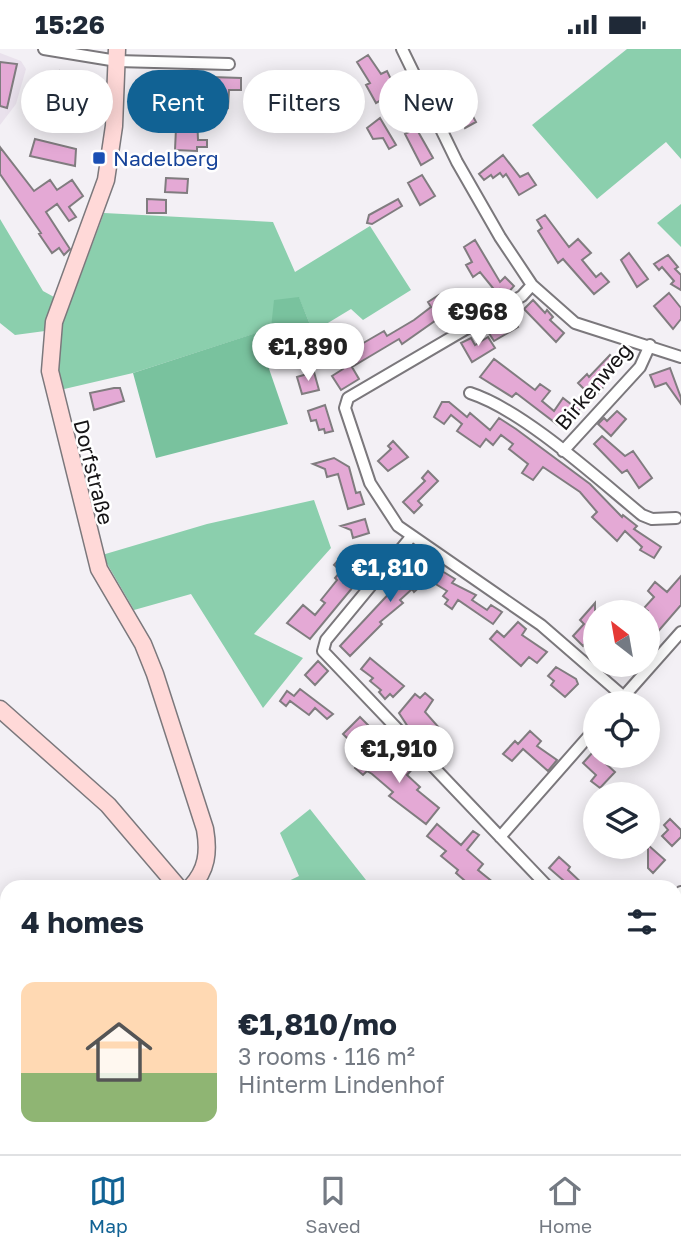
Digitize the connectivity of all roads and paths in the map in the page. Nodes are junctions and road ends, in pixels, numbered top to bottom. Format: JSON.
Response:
{"nodes":[{"id":1,"x":44,"y":49,"type":"edge"},
{"id":2,"x":402,"y":49,"type":"edge"},
{"id":3,"x":117,"y":55,"type":"edge"},
{"id":4,"x":229,"y":64,"type":"dead end"},
{"id":5,"x":532,"y":285,"type":"junction"},
{"id":6,"x":650,"y":345,"type":"junction"},
{"id":7,"x":681,"y":357,"type":"edge"},
{"id":8,"x":470,"y":393,"type":"dead end"},
{"id":9,"x":563,"y":451,"type":"junction"},
{"id":10,"x":676,"y":517,"type":"dead end"},
{"id":11,"x":411,"y":537,"type":"junction"},
{"id":12,"x":681,"y":632,"type":"edge"},
{"id":13,"x":611,"y":691,"type":"edge"},
{"id":14,"x":629,"y":691,"type":"edge"},
{"id":15,"x":0,"y":709,"type":"edge"},
{"id":16,"x":583,"y":743,"type":"edge"},
{"id":17,"x":500,"y":837,"type":"junction"},
{"id":18,"x":172,"y":880,"type":"edge"},
{"id":19,"x":196,"y":880,"type":"edge"},
{"id":20,"x":541,"y":880,"type":"edge"}],
"edges":[{"from":1,"to":3,"type":"street"},
{"from":2,"to":5,"type":"street"},
{"from":3,"to":4,"type":"street"},
{"from":3,"to":19,"type":"street","name":"Dorfstraße"},
{"from":5,"to":6,"type":"street"},
{"from":5,"to":11,"type":"street"},
{"from":6,"to":7,"type":"street"},
{"from":6,"to":9,"type":"street","name":"Birkenweg"},
{"from":8,"to":9,"type":"street","name":"Birkenweg"},
{"from":9,"to":10,"type":"street","name":"Birkenweg"},
{"from":11,"to":13,"type":"street"},
{"from":11,"to":17,"type":"street"},
{"from":12,"to":14,"type":"street"},
{"from":15,"to":18,"type":"street"},
{"from":16,"to":17,"type":"street"},
{"from":17,"to":20,"type":"street"}]}
